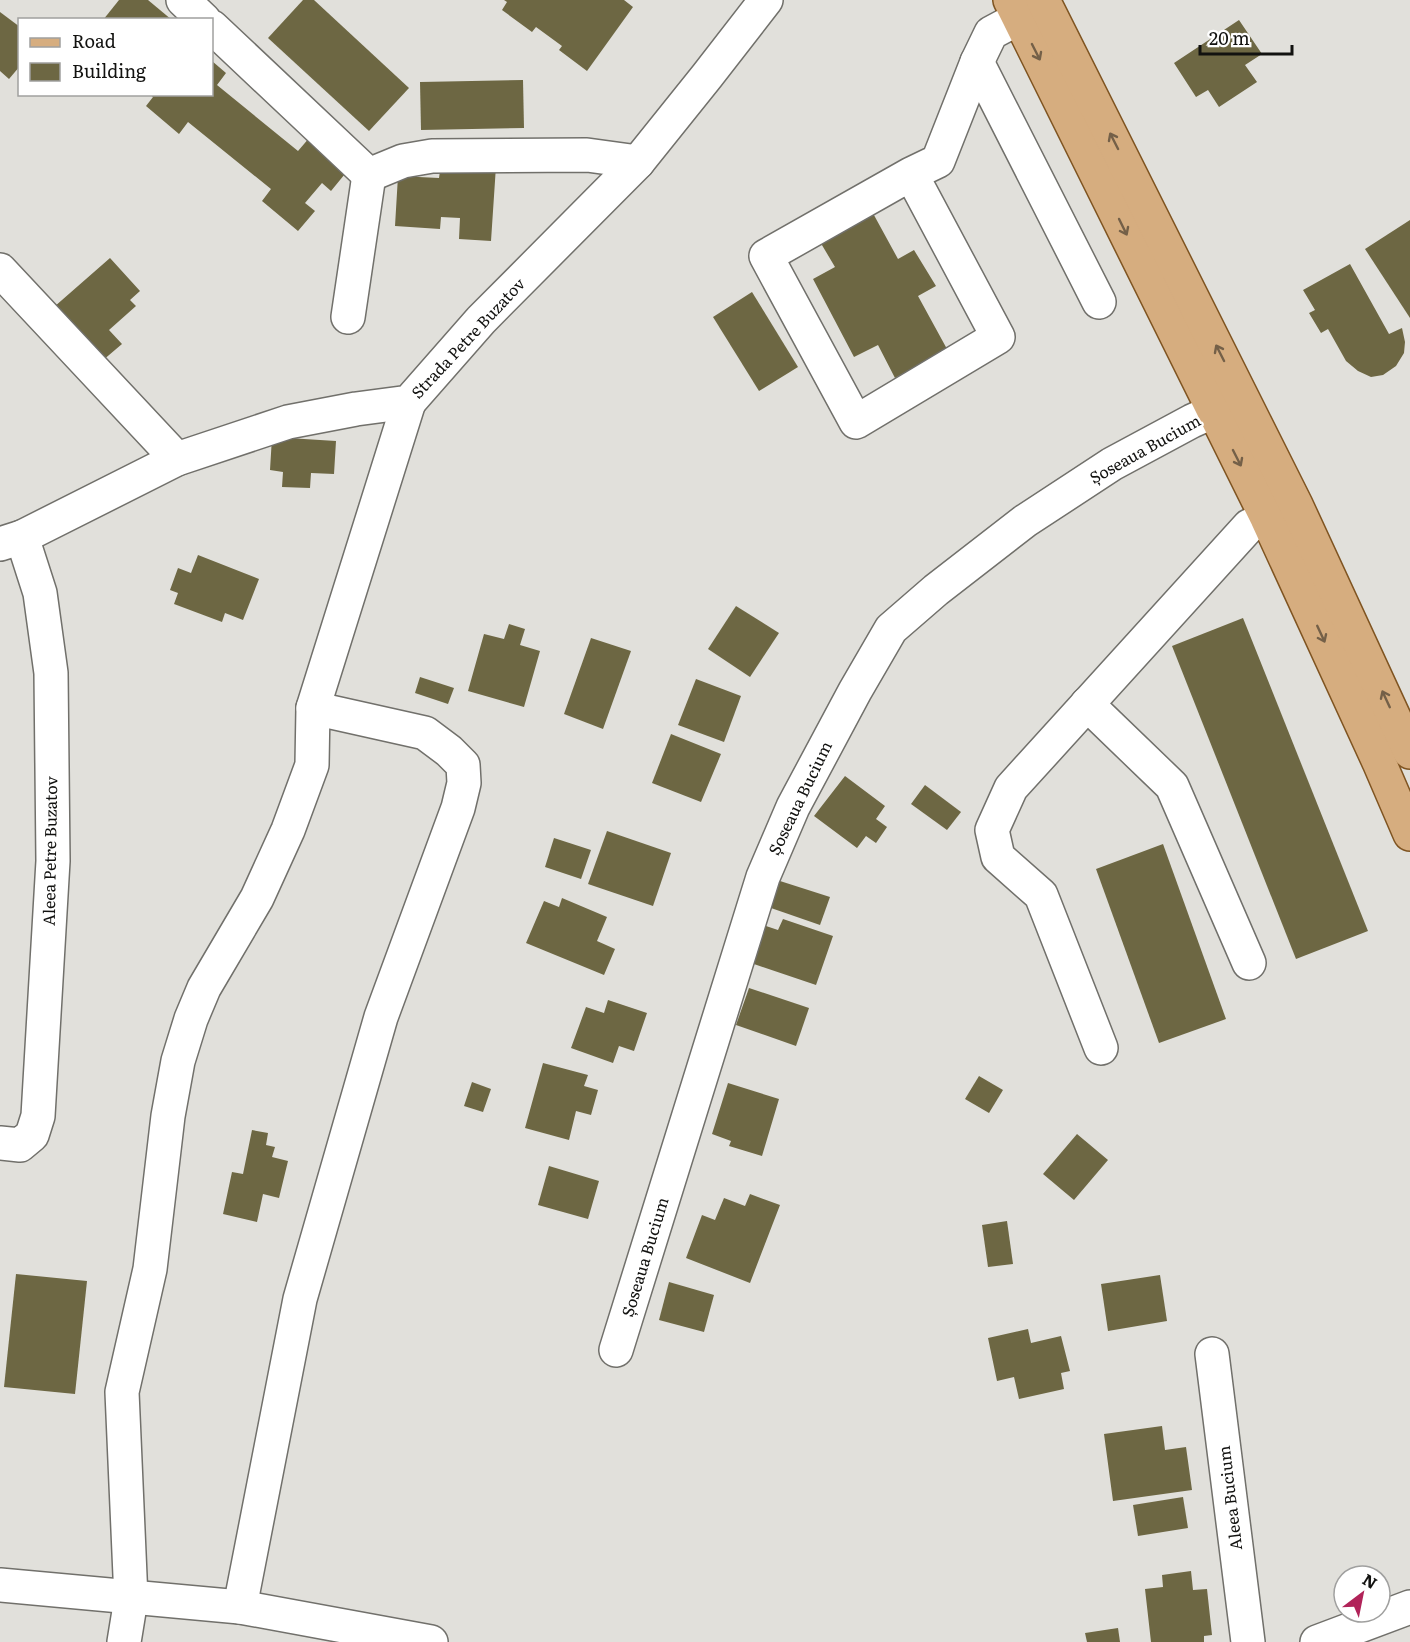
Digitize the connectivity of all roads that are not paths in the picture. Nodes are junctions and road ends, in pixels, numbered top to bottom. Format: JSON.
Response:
{"nodes":[{"id":1,"x":183,"y":0,"type":"edge"},
{"id":2,"x":766,"y":0,"type":"edge"},
{"id":3,"x":1024,"y":6,"type":"edge"},
{"id":4,"x":202,"y":18,"type":"edge"},
{"id":5,"x":213,"y":28,"type":"edge"},
{"id":6,"x":977,"y":62,"type":"junction"},
{"id":7,"x":638,"y":162,"type":"junction"},
{"id":8,"x":911,"y":174,"type":"junction"},
{"id":9,"x":369,"y":175,"type":"junction"},
{"id":10,"x":0,"y":270,"type":"edge"},
{"id":11,"x":1099,"y":302,"type":"dead end"},
{"id":12,"x":348,"y":316,"type":"dead end"},
{"id":13,"x":409,"y":402,"type":"junction"},
{"id":14,"x":1228,"y":405,"type":"junction"},
{"id":15,"x":177,"y":459,"type":"junction"},
{"id":16,"x":1282,"y":511,"type":"junction"},
{"id":17,"x":11,"y":540,"type":"edge"},
{"id":18,"x":1087,"y":704,"type":"junction"},
{"id":19,"x":313,"y":708,"type":"junction"},
{"id":20,"x":1410,"y":752,"type":"edge"},
{"id":21,"x":1410,"y":834,"type":"edge"},
{"id":22,"x":1249,"y":963,"type":"dead end"},
{"id":23,"x":1101,"y":1048,"type":"dead end"},
{"id":24,"x":2,"y":1144,"type":"edge"},
{"id":25,"x":616,"y":1350,"type":"dead end"},
{"id":26,"x":1212,"y":1354,"type":"dead end"},
{"id":27,"x":0,"y":1586,"type":"edge"},
{"id":28,"x":131,"y":1599,"type":"junction"},
{"id":29,"x":240,"y":1607,"type":"junction"},
{"id":30,"x":1410,"y":1607,"type":"edge"},
{"id":31,"x":124,"y":1642,"type":"edge"},
{"id":32,"x":431,"y":1642,"type":"edge"},
{"id":33,"x":1248,"y":1642,"type":"edge"},
{"id":34,"x":1317,"y":1642,"type":"edge"}],
"edges":[{"from":1,"to":4,"type":"street"},
{"from":2,"to":7,"type":"street","name":"Strada Petre Buzatov"},
{"from":3,"to":6,"type":"street"},
{"from":3,"to":14,"type":"main road"},
{"from":5,"to":9,"type":"street"},
{"from":6,"to":8,"type":"street"},
{"from":6,"to":11,"type":"street"},
{"from":7,"to":9,"type":"street"},
{"from":7,"to":13,"type":"street","name":"Strada Petre Buzatov"},
{"from":8,"to":8,"type":"street"},
{"from":9,"to":12,"type":"street"},
{"from":10,"to":15,"type":"street"},
{"from":13,"to":15,"type":"street","name":"Strada Petre Buzatov"},
{"from":13,"to":19,"type":"street"},
{"from":14,"to":16,"type":"main road"},
{"from":14,"to":25,"type":"street","name":"Șoseaua Bucium"},
{"from":15,"to":17,"type":"street","name":"Strada Petre Buzatov"},
{"from":16,"to":18,"type":"street"},
{"from":20,"to":16,"type":"main road","one_way":true},
{"from":16,"to":21,"type":"main road","one_way":true},
{"from":17,"to":24,"type":"street","name":"Aleea Petre Buzatov"},
{"from":18,"to":22,"type":"street"},
{"from":18,"to":23,"type":"street"},
{"from":19,"to":28,"type":"street"},
{"from":19,"to":29,"type":"street"},
{"from":26,"to":33,"type":"street","name":"Aleea Bucium"},
{"from":27,"to":28,"type":"street"},
{"from":28,"to":29,"type":"street"},
{"from":28,"to":31,"type":"street"},
{"from":29,"to":32,"type":"street"},
{"from":30,"to":34,"type":"street"}]}
